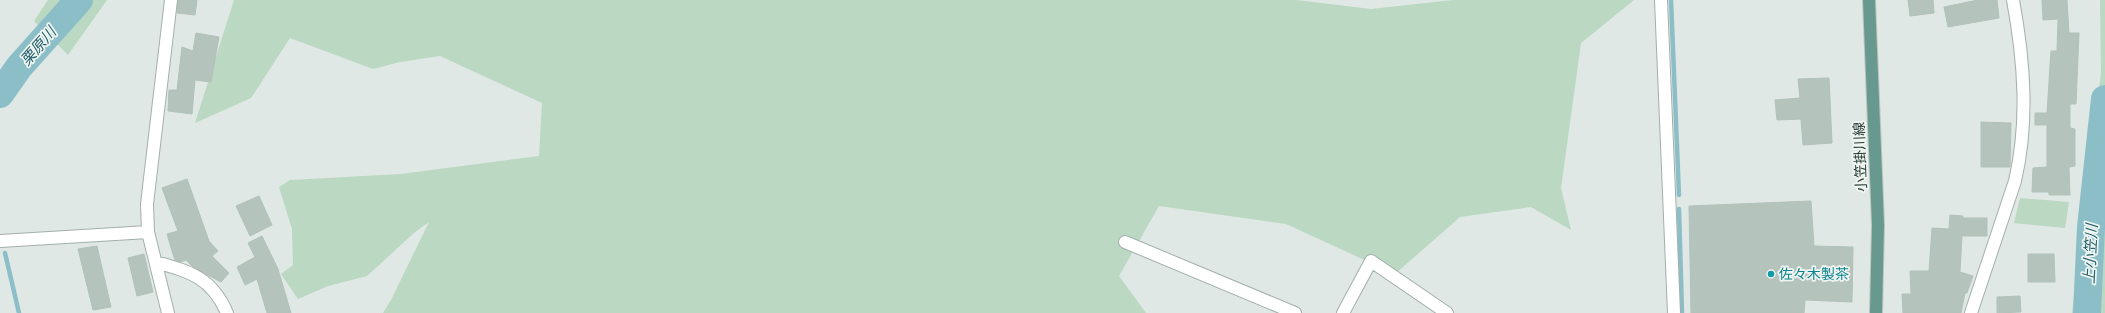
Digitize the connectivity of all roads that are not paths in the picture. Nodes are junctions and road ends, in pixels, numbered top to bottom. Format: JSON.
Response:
{"nodes":[{"id":1,"x":171,"y":0,"type":"edge"},
{"id":2,"x":1661,"y":0,"type":"edge"},
{"id":3,"x":1869,"y":0,"type":"edge"},
{"id":4,"x":2012,"y":0,"type":"edge"},
{"id":5,"x":148,"y":232,"type":"junction"},
{"id":6,"x":0,"y":241,"type":"edge"},
{"id":7,"x":1125,"y":242,"type":"dead end"},
{"id":8,"x":156,"y":262,"type":"junction"},
{"id":9,"x":168,"y":313,"type":"edge"},
{"id":10,"x":227,"y":313,"type":"edge"},
{"id":11,"x":1295,"y":313,"type":"edge"},
{"id":12,"x":1343,"y":313,"type":"edge"},
{"id":13,"x":1447,"y":313,"type":"edge"},
{"id":14,"x":1674,"y":313,"type":"edge"},
{"id":15,"x":1876,"y":313,"type":"edge"},
{"id":16,"x":1971,"y":313,"type":"edge"}],
"edges":[{"from":1,"to":5,"type":"street"},
{"from":2,"to":14,"type":"street"},
{"from":3,"to":15,"type":"main road","name":"小笠掛川線"},
{"from":4,"to":16,"type":"street"},
{"from":5,"to":6,"type":"street"},
{"from":5,"to":8,"type":"street"},
{"from":7,"to":11,"type":"street"},
{"from":8,"to":9,"type":"street"},
{"from":8,"to":10,"type":"street"},
{"from":12,"to":13,"type":"street"}]}
